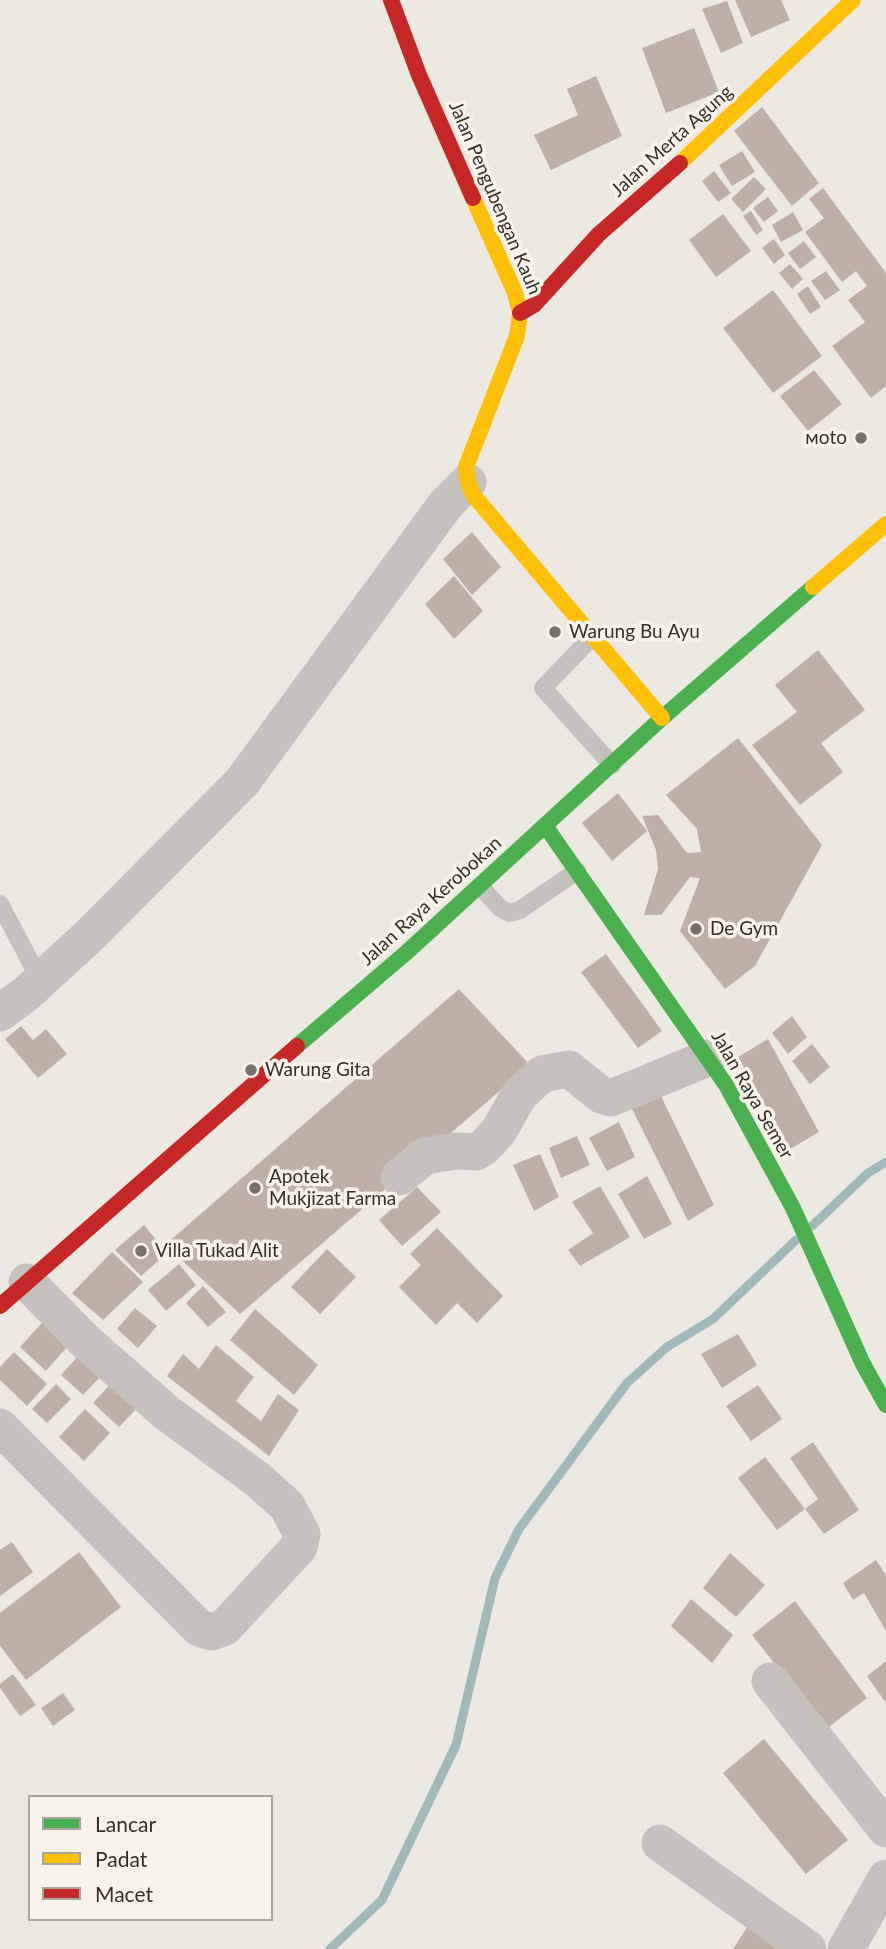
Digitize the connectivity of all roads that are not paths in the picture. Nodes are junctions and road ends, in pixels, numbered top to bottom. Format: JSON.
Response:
{"nodes":[{"id":1,"x":391,"y":0,"type":"edge"},
{"id":2,"x":853,"y":0,"type":"edge"},
{"id":3,"x":520,"y":313,"type":"junction"},
{"id":4,"x":468,"y":482,"type":"junction"},
{"id":5,"x":886,"y":524,"type":"edge"},
{"id":6,"x":593,"y":636,"type":"junction"},
{"id":7,"x":662,"y":718,"type":"junction"},
{"id":8,"x":612,"y":765,"type":"junction"},
{"id":9,"x":546,"y":827,"type":"junction"},
{"id":10,"x":577,"y":871,"type":"junction"},
{"id":11,"x":480,"y":886,"type":"junction"},
{"id":12,"x":0,"y":904,"type":"edge"},
{"id":13,"x":40,"y":980,"type":"junction"},
{"id":14,"x":0,"y":1013,"type":"edge"},
{"id":15,"x":708,"y":1058,"type":"junction"},
{"id":16,"x":399,"y":1177,"type":"dead end"},
{"id":17,"x":27,"y":1282,"type":"junction"},
{"id":18,"x":0,"y":1306,"type":"edge"},
{"id":19,"x":886,"y":1405,"type":"edge"},
{"id":20,"x":0,"y":1427,"type":"edge"},
{"id":21,"x":770,"y":1681,"type":"dead end"},
{"id":22,"x":886,"y":1829,"type":"edge"},
{"id":23,"x":660,"y":1843,"type":"dead end"},
{"id":24,"x":886,"y":1878,"type":"edge"},
{"id":25,"x":808,"y":1949,"type":"edge"},
{"id":26,"x":846,"y":1949,"type":"edge"}],
"edges":[{"from":1,"to":3,"type":"street","name":"Jalan Pengubengan Kauh"},
{"from":2,"to":3,"type":"street","name":"Jalan Merta Agung"},
{"from":3,"to":4,"type":"street","name":"Jalan Pengubengan Kauh"},
{"from":4,"to":6,"type":"street"},
{"from":4,"to":13,"type":"street"},
{"from":5,"to":7,"type":"street","name":"Jalan Raya Kerobokan"},
{"from":6,"to":7,"type":"street"},
{"from":6,"to":8,"type":"lane"},
{"from":7,"to":8,"type":"street","name":"Jalan Raya Kerobokan"},
{"from":8,"to":9,"type":"street","name":"Jalan Raya Kerobokan"},
{"from":9,"to":10,"type":"street","name":"Jalan Raya Semer"},
{"from":9,"to":11,"type":"street","name":"Jalan Raya Kerobokan"},
{"from":10,"to":11,"type":"lane"},
{"from":10,"to":15,"type":"street","name":"Jalan Raya Semer"},
{"from":11,"to":17,"type":"street","name":"Jalan Raya Kerobokan"},
{"from":12,"to":13,"type":"lane"},
{"from":13,"to":14,"type":"street"},
{"from":15,"to":16,"type":"street"},
{"from":15,"to":19,"type":"street","name":"Jalan Raya Semer"},
{"from":17,"to":18,"type":"street","name":"Jalan Raya Kerobokan"},
{"from":17,"to":20,"type":"street"},
{"from":21,"to":22,"type":"street"},
{"from":23,"to":25,"type":"street"},
{"from":24,"to":26,"type":"street"}]}
